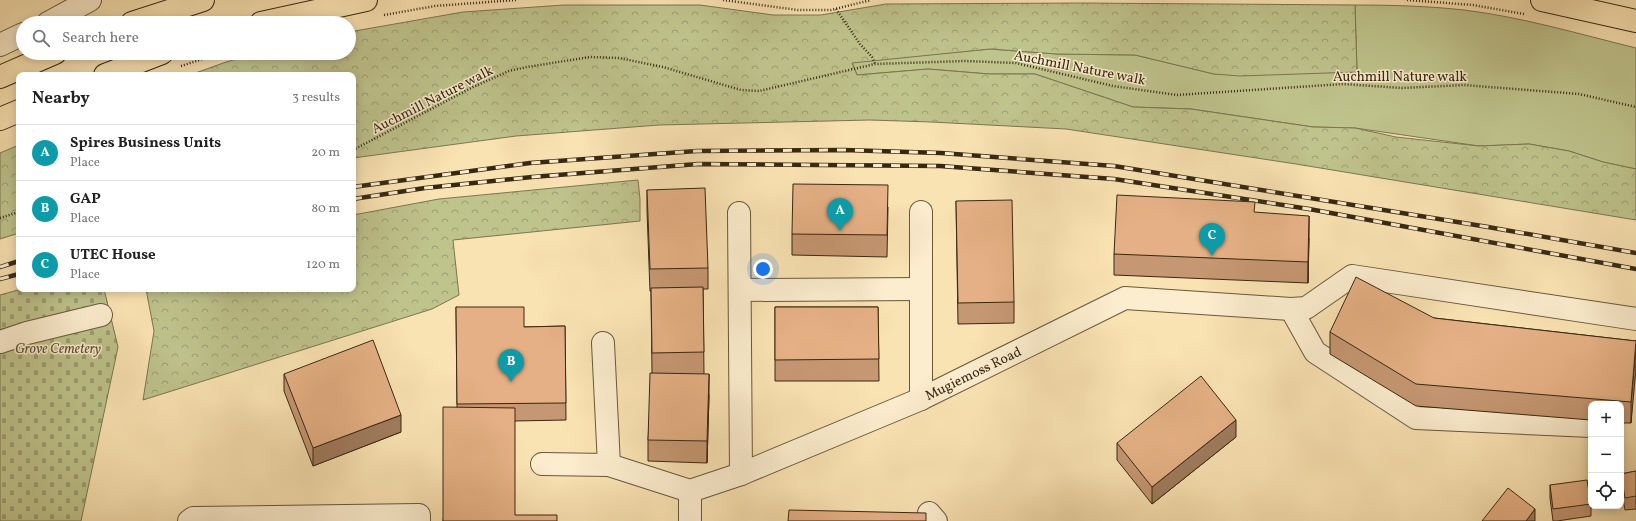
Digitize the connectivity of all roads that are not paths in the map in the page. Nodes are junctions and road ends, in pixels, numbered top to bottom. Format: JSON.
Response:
{"nodes":[{"id":1,"x":90,"y":0,"type":"edge"},
{"id":2,"x":203,"y":0,"type":"edge"},
{"id":3,"x":366,"y":0,"type":"edge"},
{"id":4,"x":1542,"y":0,"type":"edge"},
{"id":5,"x":61,"y":16,"type":"edge"},
{"id":6,"x":154,"y":16,"type":"edge"},
{"id":7,"x":293,"y":16,"type":"edge"},
{"id":8,"x":1636,"y":21,"type":"edge"},
{"id":9,"x":16,"y":37,"type":"edge"},
{"id":10,"x":0,"y":45,"type":"edge"},
{"id":11,"x":39,"y":60,"type":"edge"},
{"id":12,"x":170,"y":60,"type":"edge"},
{"id":13,"x":118,"y":72,"type":"edge"},
{"id":14,"x":0,"y":77,"type":"edge"},
{"id":15,"x":16,"y":112,"type":"edge"},
{"id":16,"x":0,"y":119,"type":"edge"},
{"id":17,"x":921,"y":212,"type":"dead end"},
{"id":18,"x":739,"y":213,"type":"dead end"},
{"id":19,"x":921,"y":289,"type":"junction"},
{"id":20,"x":740,"y":290,"type":"junction"},
{"id":21,"x":1291,"y":309,"type":"junction"},
{"id":22,"x":101,"y":315,"type":"dead end"},
{"id":23,"x":1636,"y":319,"type":"edge"},
{"id":24,"x":0,"y":342,"type":"edge"},
{"id":25,"x":603,"y":344,"type":"dead end"},
{"id":26,"x":922,"y":399,"type":"junction"},
{"id":27,"x":1588,"y":426,"type":"edge"},
{"id":28,"x":542,"y":464,"type":"dead end"},
{"id":29,"x":609,"y":465,"type":"junction"},
{"id":30,"x":741,"y":474,"type":"junction"},
{"id":31,"x":690,"y":491,"type":"junction"},
{"id":32,"x":189,"y":521,"type":"edge"},
{"id":33,"x":419,"y":521,"type":"edge"},
{"id":34,"x":690,"y":521,"type":"edge"}],
"edges":[{"from":1,"to":5,"type":"street"},
{"from":2,"to":6,"type":"main road"},
{"from":3,"to":7,"type":"main road"},
{"from":4,"to":8,"type":"main road"},
{"from":9,"to":10,"type":"street"},
{"from":11,"to":14,"type":"main road"},
{"from":12,"to":13,"type":"main road"},
{"from":15,"to":16,"type":"main road"},
{"from":17,"to":19,"type":"street"},
{"from":18,"to":20,"type":"street"},
{"from":19,"to":20,"type":"street"},
{"from":19,"to":26,"type":"street"},
{"from":20,"to":30,"type":"street"},
{"from":21,"to":23,"type":"street","name":"Mugiemoss Road"},
{"from":21,"to":26,"type":"street","name":"Mugiemoss Road"},
{"from":21,"to":27,"type":"street"},
{"from":22,"to":24,"type":"street"},
{"from":25,"to":29,"type":"street"},
{"from":26,"to":30,"type":"street","name":"Mugiemoss Road"},
{"from":28,"to":29,"type":"street"},
{"from":29,"to":31,"type":"street"},
{"from":30,"to":31,"type":"street","name":"Mugiemoss Road"},
{"from":31,"to":34,"type":"street"},
{"from":32,"to":33,"type":"street"}]}
